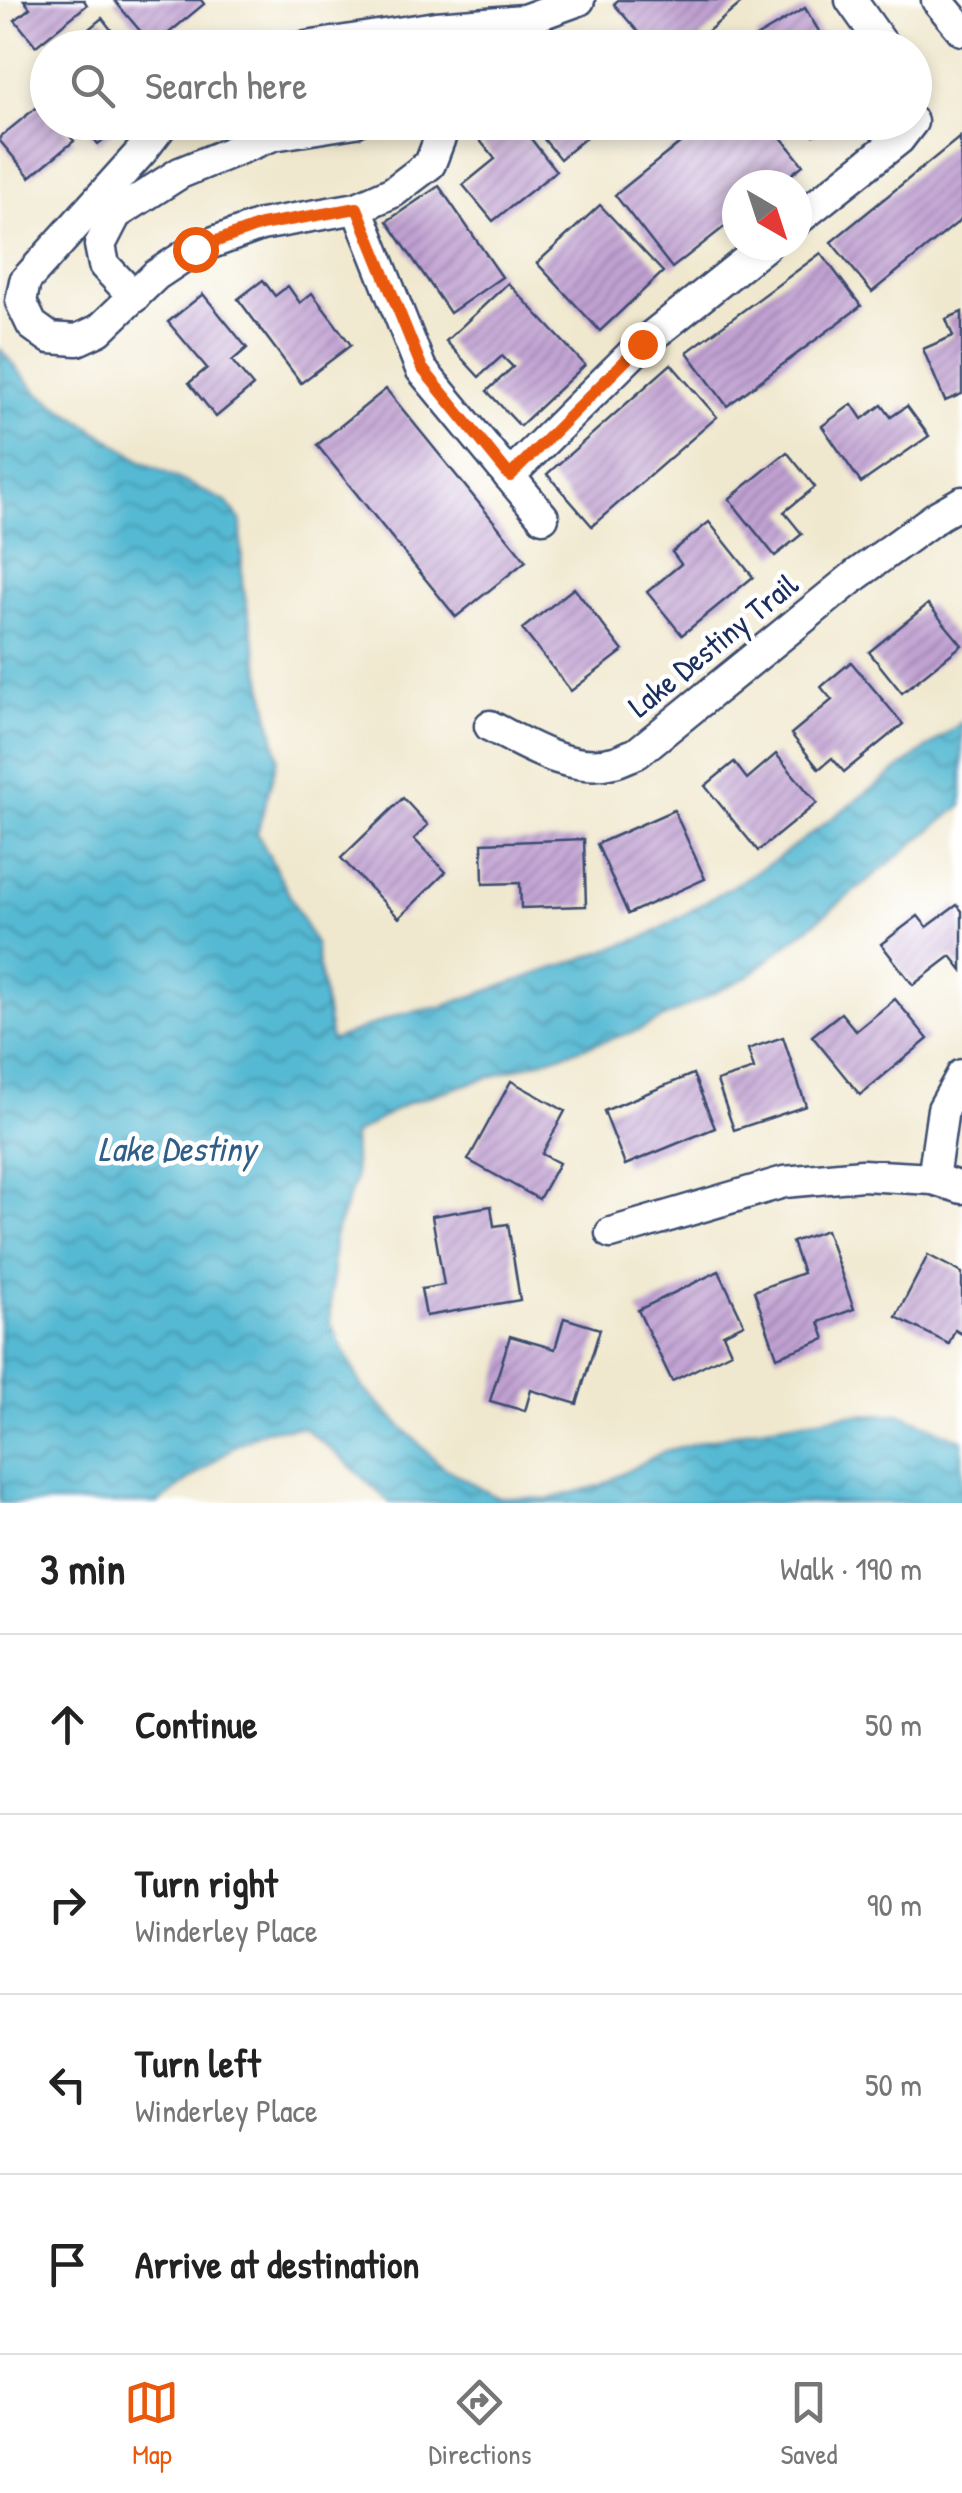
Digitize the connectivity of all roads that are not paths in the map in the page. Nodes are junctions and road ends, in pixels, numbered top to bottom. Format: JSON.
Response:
{"nodes":[{"id":1,"x":578,"y":0,"type":"edge"},
{"id":2,"x":850,"y":0,"type":"edge"},
{"id":3,"x":937,"y":0,"type":"edge"},
{"id":4,"x":434,"y":25,"type":"edge"},
{"id":5,"x":405,"y":30,"type":"edge"},
{"id":6,"x":872,"y":30,"type":"edge"},
{"id":7,"x":962,"y":30,"type":"edge"},
{"id":8,"x":150,"y":140,"type":"edge"},
{"id":9,"x":262,"y":140,"type":"edge"},
{"id":10,"x":439,"y":140,"type":"edge"},
{"id":11,"x":899,"y":140,"type":"edge"},
{"id":12,"x":357,"y":208,"type":"junction"},
{"id":13,"x":812,"y":208,"type":"edge"},
{"id":14,"x":747,"y":260,"type":"edge"},
{"id":15,"x":134,"y":297,"type":"junction"},
{"id":16,"x":510,"y":476,"type":"junction"},
{"id":17,"x":962,"y":502,"type":"edge"},
{"id":18,"x":543,"y":517,"type":"dead end"},
{"id":19,"x":490,"y":726,"type":"dead end"},
{"id":20,"x":962,"y":1075,"type":"edge"},
{"id":21,"x":947,"y":1184,"type":"edge"},
{"id":22,"x":610,"y":1234,"type":"dead end"}],
"edges":[{"from":1,"to":4,"type":"street"},
{"from":2,"to":6,"type":"street"},
{"from":3,"to":7,"type":"street"},
{"from":4,"to":5,"type":"street"},
{"from":8,"to":15,"type":"street"},
{"from":9,"to":15,"type":"street"},
{"from":10,"to":12,"type":"street"},
{"from":11,"to":13,"type":"street"},
{"from":12,"to":15,"type":"street"},
{"from":12,"to":16,"type":"street"},
{"from":14,"to":16,"type":"street"},
{"from":16,"to":18,"type":"street"},
{"from":17,"to":19,"type":"street","name":"Lake Destiny Trail"},
{"from":20,"to":21,"type":"street"},
{"from":21,"to":22,"type":"street"}]}
